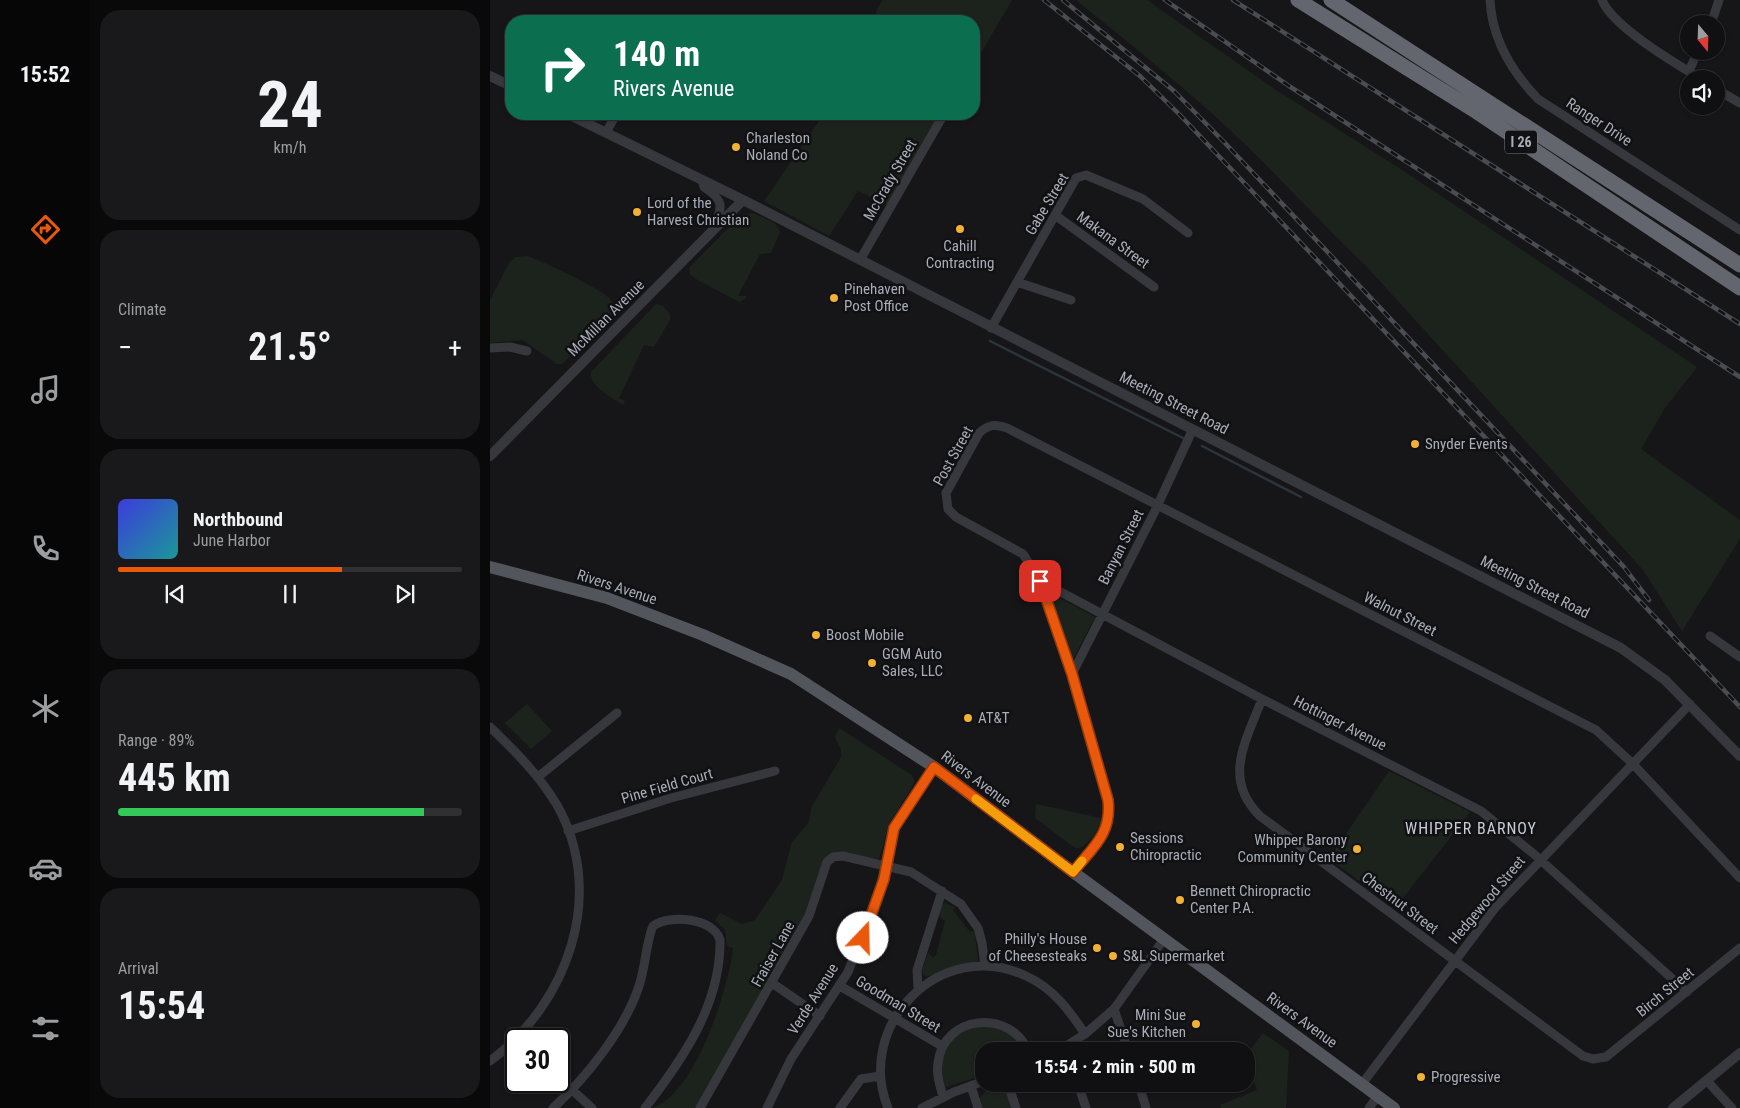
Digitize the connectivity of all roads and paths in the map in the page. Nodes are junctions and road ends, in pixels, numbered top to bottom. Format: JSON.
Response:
{"nodes":[{"id":1,"x":1298,"y":0,"type":"edge"},
{"id":2,"x":1331,"y":0,"type":"edge"},
{"id":3,"x":1490,"y":0,"type":"edge"},
{"id":4,"x":1602,"y":0,"type":"edge"},
{"id":5,"x":1719,"y":0,"type":"edge"},
{"id":6,"x":1714,"y":15,"type":"edge"},
{"id":7,"x":1688,"y":70,"type":"edge"},
{"id":8,"x":490,"y":76,"type":"edge"},
{"id":9,"x":505,"y":83,"type":"edge"},
{"id":10,"x":1725,"y":94,"type":"edge"},
{"id":11,"x":1740,"y":103,"type":"edge"},
{"id":12,"x":580,"y":120,"type":"edge"},
{"id":13,"x":613,"y":120,"type":"edge"},
{"id":14,"x":941,"y":120,"type":"edge"},
{"id":15,"x":606,"y":133,"type":"junction"},
{"id":16,"x":702,"y":180,"type":"junction"},
{"id":17,"x":743,"y":200,"type":"junction"},
{"id":18,"x":1055,"y":215,"type":"junction"},
{"id":19,"x":1740,"y":230,"type":"edge"},
{"id":20,"x":712,"y":232,"type":"junction"},
{"id":21,"x":1188,"y":233,"type":"dead end"},
{"id":22,"x":860,"y":260,"type":"junction"},
{"id":23,"x":1740,"y":265,"type":"edge"},
{"id":24,"x":1017,"y":282,"type":"junction"},
{"id":25,"x":1154,"y":287,"type":"dead end"},
{"id":26,"x":1740,"y":288,"type":"edge"},
{"id":27,"x":1071,"y":300,"type":"dead end"},
{"id":28,"x":991,"y":328,"type":"junction"},
{"id":29,"x":490,"y":348,"type":"edge"},
{"id":30,"x":528,"y":351,"type":"dead end"},
{"id":31,"x":1007,"y":428,"type":"joint"},
{"id":32,"x":1192,"y":431,"type":"junction"},
{"id":33,"x":490,"y":456,"type":"edge"},
{"id":34,"x":1158,"y":504,"type":"junction"},
{"id":35,"x":956,"y":517,"type":"joint"},
{"id":36,"x":490,"y":567,"type":"edge"},
{"id":37,"x":1040,"y":581,"type":"junction"},
{"id":38,"x":1102,"y":615,"type":"junction"},
{"id":39,"x":1710,"y":636,"type":"dead end"},
{"id":40,"x":1740,"y":656,"type":"edge"},
{"id":41,"x":1072,"y":674,"type":"junction"},
{"id":42,"x":1262,"y":699,"type":"junction"},
{"id":43,"x":1690,"y":704,"type":"junction"},
{"id":44,"x":617,"y":714,"type":"dead end"},
{"id":45,"x":490,"y":727,"type":"edge"},
{"id":46,"x":1740,"y":756,"type":"edge"},
{"id":47,"x":1632,"y":763,"type":"junction"},
{"id":48,"x":934,"y":767,"type":"junction"},
{"id":49,"x":775,"y":771,"type":"dead end"},
{"id":50,"x":538,"y":777,"type":"junction"},
{"id":51,"x":568,"y":831,"type":"junction"},
{"id":52,"x":1539,"y":860,"type":"junction"},
{"id":53,"x":886,"y":866,"type":"junction"},
{"id":54,"x":1073,"y":872,"type":"junction"},
{"id":55,"x":1740,"y":878,"type":"edge"},
{"id":56,"x":942,"y":891,"type":"junction"},
{"id":57,"x":1164,"y":939,"type":"junction"},
{"id":58,"x":1740,"y":948,"type":"edge"},
{"id":59,"x":1453,"y":961,"type":"junction"},
{"id":60,"x":984,"y":966,"type":"junction"},
{"id":61,"x":772,"y":984,"type":"junction"},
{"id":62,"x":840,"y":986,"type":"junction"},
{"id":63,"x":918,"y":988,"type":"junction"},
{"id":64,"x":1687,"y":992,"type":"junction"},
{"id":65,"x":1114,"y":1009,"type":"junction"},
{"id":66,"x":820,"y":1016,"type":"junction"},
{"id":67,"x":895,"y":1017,"type":"junction"},
{"id":68,"x":526,"y":1028,"type":"edge"},
{"id":69,"x":1085,"y":1034,"type":"junction"},
{"id":70,"x":1023,"y":1042,"type":"edge"},
{"id":71,"x":1074,"y":1042,"type":"edge"},
{"id":72,"x":1125,"y":1042,"type":"edge"},
{"id":73,"x":942,"y":1046,"type":"junction"},
{"id":74,"x":505,"y":1049,"type":"edge"},
{"id":75,"x":1740,"y":1054,"type":"edge"},
{"id":76,"x":1606,"y":1057,"type":"joint"},
{"id":77,"x":490,"y":1061,"type":"edge"},
{"id":78,"x":880,"y":1076,"type":"junction"},
{"id":79,"x":1707,"y":1081,"type":"junction"},
{"id":80,"x":975,"y":1084,"type":"edge"},
{"id":81,"x":1362,"y":1084,"type":"junction"},
{"id":82,"x":970,"y":1086,"type":"junction"},
{"id":83,"x":572,"y":1091,"type":"junction"},
{"id":84,"x":1011,"y":1092,"type":"edge"},
{"id":85,"x":1081,"y":1092,"type":"edge"},
{"id":86,"x":1141,"y":1092,"type":"edge"},
{"id":87,"x":1378,"y":1096,"type":"junction"},
{"id":88,"x":943,"y":1097,"type":"junction"},
{"id":89,"x":553,"y":1108,"type":"edge"},
{"id":90,"x":592,"y":1108,"type":"edge"},
{"id":91,"x":646,"y":1108,"type":"edge"},
{"id":92,"x":700,"y":1108,"type":"edge"},
{"id":93,"x":767,"y":1108,"type":"edge"},
{"id":94,"x":840,"y":1108,"type":"edge"},
{"id":95,"x":888,"y":1108,"type":"edge"},
{"id":96,"x":922,"y":1108,"type":"edge"},
{"id":97,"x":978,"y":1108,"type":"edge"},
{"id":98,"x":1016,"y":1108,"type":"edge"},
{"id":99,"x":1086,"y":1108,"type":"edge"},
{"id":100,"x":1146,"y":1108,"type":"edge"},
{"id":101,"x":1369,"y":1108,"type":"edge"},
{"id":102,"x":1394,"y":1108,"type":"edge"},
{"id":103,"x":1673,"y":1108,"type":"edge"},
{"id":104,"x":1732,"y":1108,"type":"edge"}],
"edges":[{"from":1,"to":26,"type":"highway","number":"I 26"},
{"from":2,"to":23,"type":"highway","number":"I 26"},
{"from":3,"to":19,"type":"street","name":"Ranger Drive"},
{"from":4,"to":7,"type":"street"},
{"from":5,"to":6,"type":"street"},
{"from":8,"to":9,"type":"street"},
{"from":10,"to":11,"type":"street"},
{"from":12,"to":15,"type":"street","name":"Meeting Street Road"},
{"from":13,"to":15,"type":"street"},
{"from":14,"to":22,"type":"street","name":"McCrady Street"},
{"from":15,"to":16,"type":"street","name":"Meeting Street Road"},
{"from":16,"to":17,"type":"street","name":"Meeting Street Road"},
{"from":16,"to":20,"type":"street"},
{"from":17,"to":20,"type":"street","name":"McMillan Avenue"},
{"from":17,"to":22,"type":"street","name":"Meeting Street Road"},
{"from":18,"to":21,"type":"street","name":"Gabe Street"},
{"from":18,"to":24,"type":"street","name":"Gabe Street"},
{"from":18,"to":25,"type":"street","name":"Makana Street"},
{"from":20,"to":33,"type":"street","name":"McMillan Avenue"},
{"from":22,"to":28,"type":"street","name":"Meeting Street Road"},
{"from":24,"to":27,"type":"street"},
{"from":24,"to":28,"type":"street","name":"Gabe Street"},
{"from":28,"to":32,"type":"street","name":"Meeting Street Road"},
{"from":29,"to":30,"type":"street"},
{"from":31,"to":34,"type":"street","name":"Walnut Street"},
{"from":31,"to":35,"type":"street","name":"Post Street"},
{"from":32,"to":34,"type":"street","name":"Banyan Street"},
{"from":32,"to":43,"type":"street","name":"Meeting Street Road"},
{"from":34,"to":38,"type":"street","name":"Banyan Street"},
{"from":34,"to":47,"type":"street","name":"Walnut Street"},
{"from":35,"to":37,"type":"street","name":"Hottinger Avenue"},
{"from":36,"to":48,"type":"main road","name":"Rivers Avenue"},
{"from":37,"to":38,"type":"street","name":"Hottinger Avenue"},
{"from":37,"to":41,"type":"street"},
{"from":38,"to":41,"type":"street","name":"Banyan Street"},
{"from":38,"to":42,"type":"street","name":"Hottinger Avenue"},
{"from":39,"to":40,"type":"street"},
{"from":41,"to":54,"type":"street"},
{"from":42,"to":52,"type":"street","name":"Hottinger Avenue"},
{"from":42,"to":59,"type":"street","name":"Chestnut Street"},
{"from":43,"to":46,"type":"street","name":"Meeting Street Road"},
{"from":43,"to":47,"type":"street","name":"Hedgewood Street"},
{"from":44,"to":50,"type":"street"},
{"from":45,"to":50,"type":"street"},
{"from":47,"to":52,"type":"street","name":"Hedgewood Street"},
{"from":47,"to":55,"type":"street","name":"Walnut Street"},
{"from":48,"to":53,"type":"street","name":"Verde Avenue"},
{"from":48,"to":54,"type":"main road","name":"Rivers Avenue"},
{"from":49,"to":51,"type":"street","name":"Pine Field Court"},
{"from":50,"to":51,"type":"street"},
{"from":51,"to":68,"type":"street"},
{"from":52,"to":59,"type":"street","name":"Hedgewood Street"},
{"from":52,"to":64,"type":"street","name":"Hottinger Avenue"},
{"from":53,"to":56,"type":"street"},
{"from":53,"to":61,"type":"street","name":"Fraiser Lane"},
{"from":53,"to":62,"type":"street","name":"Verde Avenue"},
{"from":54,"to":57,"type":"main road","name":"Rivers Avenue"},
{"from":56,"to":60,"type":"street"},
{"from":56,"to":63,"type":"street"},
{"from":57,"to":65,"type":"street"},
{"from":57,"to":81,"type":"main road","name":"Rivers Avenue"},
{"from":58,"to":64,"type":"street","name":"Birch Street"},
{"from":59,"to":76,"type":"street","name":"Chestnut Street"},
{"from":59,"to":81,"type":"street","name":"Hedgewood Street"},
{"from":60,"to":63,"type":"street"},
{"from":60,"to":69,"type":"street"},
{"from":61,"to":66,"type":"street"},
{"from":61,"to":92,"type":"street","name":"Fraiser Lane"},
{"from":62,"to":66,"type":"street","name":"Verde Avenue"},
{"from":62,"to":67,"type":"street","name":"Goodman Street"},
{"from":63,"to":67,"type":"street"},
{"from":64,"to":76,"type":"street","name":"Birch Street"},
{"from":65,"to":69,"type":"street"},
{"from":65,"to":72,"type":"street"},
{"from":66,"to":93,"type":"street","name":"Verde Avenue"},
{"from":67,"to":73,"type":"street","name":"Goodman Street"},
{"from":67,"to":78,"type":"street"},
{"from":69,"to":71,"type":"street"},
{"from":70,"to":73,"type":"street"},
{"from":73,"to":88,"type":"street"},
{"from":74,"to":77,"type":"street"},
{"from":75,"to":79,"type":"street"},
{"from":78,"to":94,"type":"street"},
{"from":78,"to":95,"type":"street"},
{"from":79,"to":103,"type":"street"},
{"from":79,"to":104,"type":"street"},
{"from":80,"to":82,"type":"street"},
{"from":81,"to":87,"type":"main road","name":"Rivers Avenue"},
{"from":82,"to":88,"type":"street"},
{"from":82,"to":97,"type":"street"},
{"from":83,"to":89,"type":"street"},
{"from":83,"to":90,"type":"street"},
{"from":83,"to":91,"type":"street"},
{"from":84,"to":98,"type":"street"},
{"from":85,"to":99,"type":"street"},
{"from":86,"to":100,"type":"street"},
{"from":87,"to":101,"type":"street"},
{"from":87,"to":102,"type":"main road","name":"Rivers Avenue"},
{"from":88,"to":96,"type":"street"}]}
